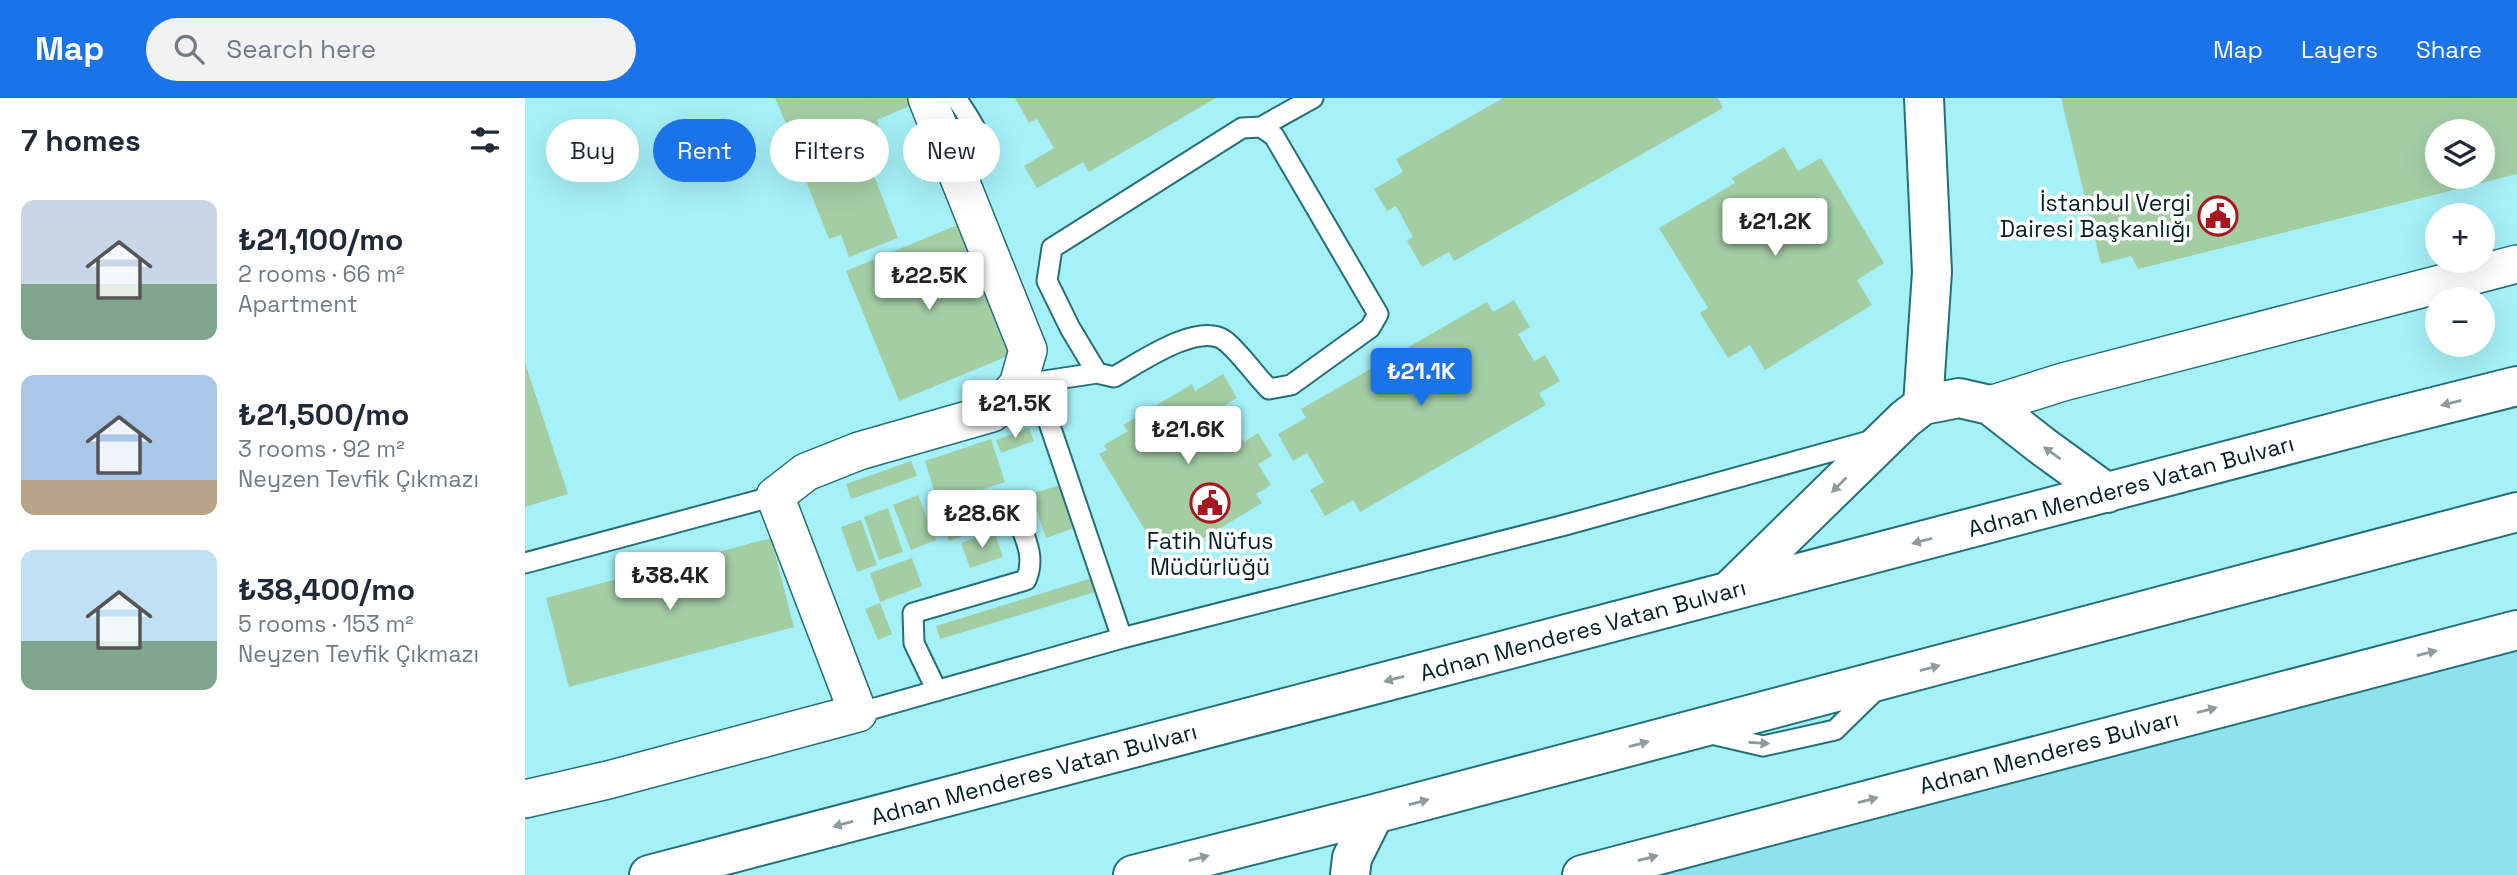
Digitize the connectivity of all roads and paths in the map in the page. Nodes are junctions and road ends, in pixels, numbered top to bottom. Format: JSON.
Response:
{"nodes":[{"id":1,"x":927,"y":98,"type":"edge"},
{"id":2,"x":956,"y":98,"type":"edge"},
{"id":3,"x":1313,"y":98,"type":"edge"},
{"id":4,"x":1924,"y":98,"type":"edge"},
{"id":5,"x":936,"y":119,"type":"edge"},
{"id":6,"x":971,"y":119,"type":"edge"},
{"id":7,"x":1261,"y":127,"type":"junction"},
{"id":8,"x":961,"y":182,"type":"edge"},
{"id":9,"x":2517,"y":264,"type":"edge"},
{"id":10,"x":1097,"y":373,"type":"junction"},
{"id":11,"x":1018,"y":385,"type":"junction"},
{"id":12,"x":2517,"y":386,"type":"edge"},
{"id":13,"x":1923,"y":405,"type":"junction"},
{"id":14,"x":1990,"y":405,"type":"junction"},
{"id":15,"x":1887,"y":436,"type":"junction"},
{"id":16,"x":2107,"y":493,"type":"junction"},
{"id":17,"x":775,"y":496,"type":"junction"},
{"id":18,"x":2517,"y":512,"type":"edge"},
{"id":19,"x":1019,"y":522,"type":"dead end"},
{"id":20,"x":525,"y":563,"type":"edge"},
{"id":21,"x":1730,"y":591,"type":"junction"},
{"id":22,"x":2517,"y":630,"type":"edge"},
{"id":23,"x":1122,"y":638,"type":"junction"},
{"id":24,"x":937,"y":691,"type":"junction"},
{"id":25,"x":859,"y":713,"type":"junction"},
{"id":26,"x":525,"y":799,"type":"edge"},
{"id":27,"x":1374,"y":814,"type":"junction"},
{"id":28,"x":649,"y":875,"type":"edge"},
{"id":29,"x":1133,"y":875,"type":"edge"},
{"id":30,"x":1350,"y":875,"type":"edge"},
{"id":31,"x":1582,"y":875,"type":"edge"}],
"edges":[{"from":1,"to":5,"type":"street"},
{"from":2,"to":6,"type":"lane"},
{"from":3,"to":7,"type":"lane"},
{"from":4,"to":13,"type":"main road"},
{"from":7,"to":10,"type":"lane"},
{"from":7,"to":10,"type":"lane"},
{"from":8,"to":11,"type":"street"},
{"from":9,"to":14,"type":"street"},
{"from":10,"to":11,"type":"lane"},
{"from":11,"to":17,"type":"street"},
{"from":11,"to":23,"type":"lane"},
{"from":12,"to":16,"type":"main road","name":"Adnan Menderes Vatan Bulvarı","one_way":true},
{"from":13,"to":14,"type":"main road"},
{"from":13,"to":15,"type":"main road"},
{"from":16,"to":14,"type":"main road","one_way":true},
{"from":15,"to":21,"type":"main road","one_way":true},
{"from":15,"to":23,"type":"lane"},
{"from":16,"to":21,"type":"main road","name":"Adnan Menderes Vatan Bulvarı","one_way":true},
{"from":17,"to":20,"type":"lane"},
{"from":17,"to":25,"type":"street"},
{"from":27,"to":18,"type":"main road","one_way":true},
{"from":19,"to":24,"type":"lane"},
{"from":21,"to":28,"type":"main road","name":"Adnan Menderes Vatan Bulvarı","one_way":true},
{"from":31,"to":22,"type":"main road","name":"Adnan Menderes Bulvarı","one_way":true},
{"from":23,"to":24,"type":"lane"},
{"from":24,"to":25,"type":"lane"},
{"from":25,"to":26,"type":"street"},
{"from":29,"to":27,"type":"main road","one_way":true},
{"from":27,"to":30,"type":"main road"}]}
